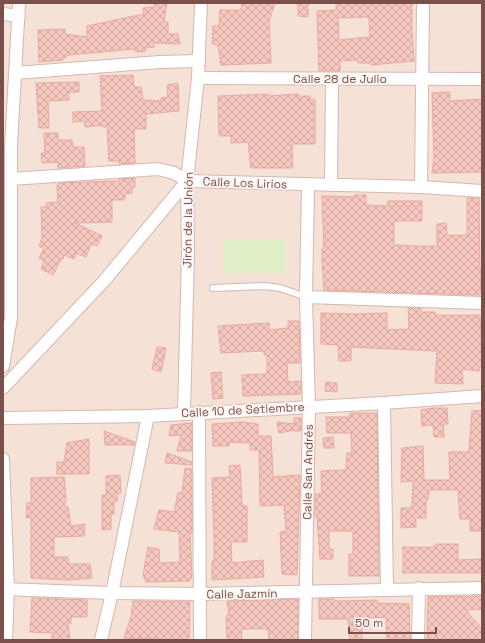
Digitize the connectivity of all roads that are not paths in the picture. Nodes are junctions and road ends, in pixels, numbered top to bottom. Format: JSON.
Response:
{"nodes":[{"id":1,"x":19,"y":3,"type":"edge"},
{"id":2,"x":201,"y":3,"type":"edge"},
{"id":3,"x":423,"y":3,"type":"edge"},
{"id":4,"x":3,"y":14,"type":"edge"},
{"id":5,"x":19,"y":16,"type":"junction"},
{"id":6,"x":199,"y":61,"type":"junction"},
{"id":7,"x":15,"y":73,"type":"junction"},
{"id":8,"x":198,"y":78,"type":"junction"},
{"id":9,"x":332,"y":79,"type":"junction"},
{"id":10,"x":482,"y":79,"type":"edge"},
{"id":11,"x":423,"y":80,"type":"junction"},
{"id":12,"x":7,"y":145,"type":"edge"},
{"id":13,"x":11,"y":179,"type":"junction"},
{"id":14,"x":187,"y":181,"type":"junction"},
{"id":15,"x":308,"y":185,"type":"junction"},
{"id":16,"x":331,"y":185,"type":"junction"},
{"id":17,"x":421,"y":187,"type":"junction"},
{"id":18,"x":482,"y":191,"type":"edge"},
{"id":19,"x":7,"y":250,"type":"edge"},
{"id":20,"x":213,"y":288,"type":"dead end"},
{"id":21,"x":306,"y":297,"type":"junction"},
{"id":22,"x":482,"y":303,"type":"edge"},
{"id":23,"x":7,"y":317,"type":"edge"},
{"id":24,"x":3,"y":366,"type":"edge"},
{"id":25,"x":3,"y":388,"type":"edge"},
{"id":26,"x":482,"y":396,"type":"edge"},
{"id":27,"x":384,"y":403,"type":"junction"},
{"id":28,"x":309,"y":407,"type":"junction"},
{"id":29,"x":199,"y":412,"type":"junction"},
{"id":30,"x":184,"y":413,"type":"junction"},
{"id":31,"x":148,"y":416,"type":"junction"},
{"id":32,"x":3,"y":418,"type":"edge"},
{"id":33,"x":3,"y":459,"type":"edge"},
{"id":34,"x":419,"y":588,"type":"junction"},
{"id":35,"x":482,"y":588,"type":"edge"},
{"id":36,"x":5,"y":589,"type":"edge"},
{"id":37,"x":387,"y":590,"type":"junction"},
{"id":38,"x":112,"y":593,"type":"junction"},
{"id":39,"x":305,"y":593,"type":"junction"},
{"id":40,"x":201,"y":594,"type":"junction"},
{"id":41,"x":6,"y":640,"type":"edge"},
{"id":42,"x":100,"y":640,"type":"edge"},
{"id":43,"x":200,"y":640,"type":"edge"},
{"id":44,"x":305,"y":640,"type":"edge"},
{"id":45,"x":418,"y":640,"type":"edge"}],
"edges":[{"from":1,"to":5,"type":"street"},
{"from":2,"to":6,"type":"street","name":"Jirón de la Unión"},
{"from":3,"to":11,"type":"street"},
{"from":4,"to":5,"type":"street"},
{"from":5,"to":7,"type":"street"},
{"from":6,"to":7,"type":"street"},
{"from":6,"to":8,"type":"street","name":"Jirón de la Unión"},
{"from":7,"to":12,"type":"street"},
{"from":8,"to":9,"type":"street","name":"Calle 28 de Julio"},
{"from":8,"to":14,"type":"street","name":"Jirón de la Unión"},
{"from":9,"to":11,"type":"street","name":"Calle 28 de Julio"},
{"from":9,"to":16,"type":"street"},
{"from":10,"to":11,"type":"street","name":"Calle 28 de Julio"},
{"from":11,"to":17,"type":"street"},
{"from":12,"to":13,"type":"street"},
{"from":13,"to":14,"type":"street","name":"Calle Los Lirios"},
{"from":13,"to":19,"type":"street"},
{"from":14,"to":15,"type":"street","name":"Calle Los Lirios"},
{"from":14,"to":25,"type":"street"},
{"from":14,"to":30,"type":"street","name":"Jirón de la Unión"},
{"from":15,"to":16,"type":"street","name":"Calle Los Lirios"},
{"from":15,"to":21,"type":"street","name":"Calle San Andrés"},
{"from":16,"to":17,"type":"street","name":"Calle Los Lirios"},
{"from":17,"to":18,"type":"street","name":"Calle Los Lirios"},
{"from":19,"to":23,"type":"street"},
{"from":20,"to":21,"type":"lane"},
{"from":21,"to":22,"type":"street"},
{"from":21,"to":28,"type":"street","name":"Calle San Andrés"},
{"from":23,"to":24,"type":"street"},
{"from":26,"to":27,"type":"street","name":"Calle 10 de Setiembre"},
{"from":27,"to":28,"type":"street","name":"Calle 10 de Setiembre"},
{"from":27,"to":37,"type":"street"},
{"from":28,"to":29,"type":"street","name":"Calle 10 de Setiembre"},
{"from":28,"to":39,"type":"street","name":"Calle San Andrés"},
{"from":29,"to":30,"type":"street","name":"Calle 10 de Setiembre"},
{"from":29,"to":40,"type":"street"},
{"from":30,"to":31,"type":"street","name":"Calle 10 de Setiembre"},
{"from":31,"to":32,"type":"street","name":"Calle 10 de Setiembre"},
{"from":31,"to":38,"type":"street"},
{"from":33,"to":36,"type":"street"},
{"from":34,"to":35,"type":"street","name":"Calle Jazmín"},
{"from":34,"to":37,"type":"street","name":"Calle Jazmín"},
{"from":34,"to":45,"type":"street"},
{"from":36,"to":38,"type":"street","name":"Calle Jazmín"},
{"from":36,"to":41,"type":"street"},
{"from":37,"to":39,"type":"street","name":"Calle Jazmín"},
{"from":38,"to":40,"type":"street","name":"Calle Jazmín"},
{"from":38,"to":42,"type":"street"},
{"from":39,"to":40,"type":"street","name":"Calle Jazmín"},
{"from":39,"to":44,"type":"street","name":"Calle San Andrés"},
{"from":40,"to":43,"type":"street"}]}
